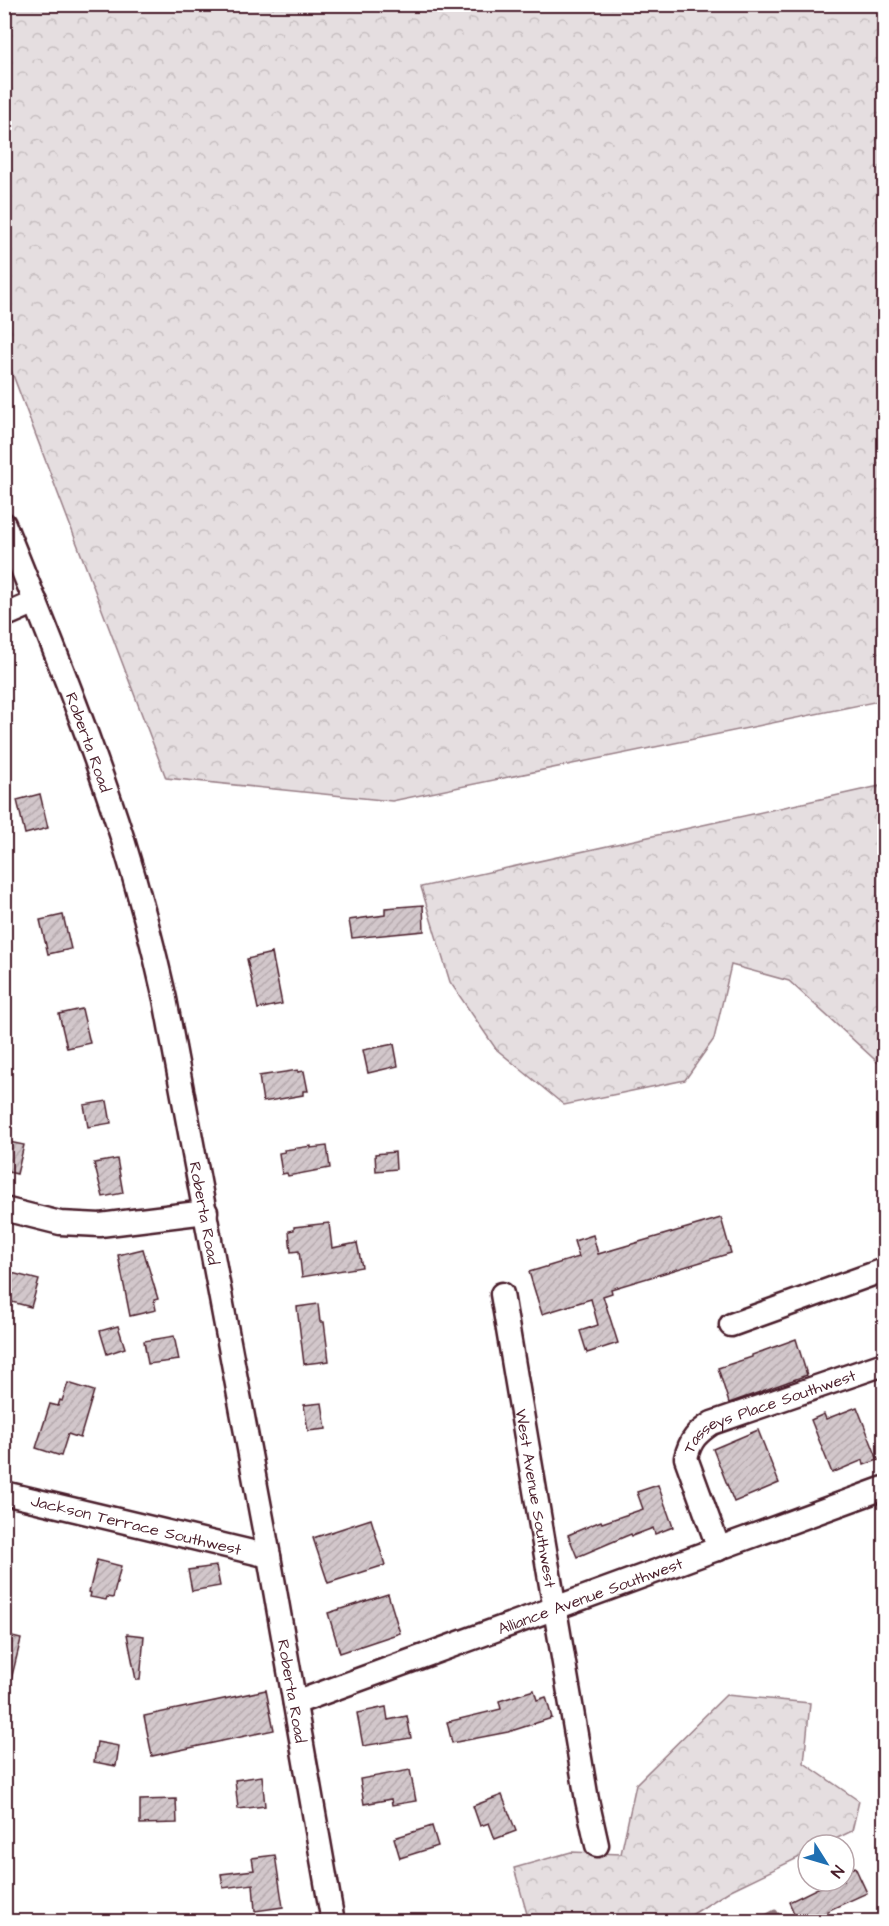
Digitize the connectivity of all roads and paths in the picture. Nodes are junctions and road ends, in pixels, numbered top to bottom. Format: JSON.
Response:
{"nodes":[{"id":1,"x":4,"y":524,"type":"edge"},
{"id":2,"x":36,"y":602,"type":"junction"},
{"id":3,"x":4,"y":616,"type":"edge"},
{"id":4,"x":4,"y":1209,"type":"edge"},
{"id":5,"x":206,"y":1212,"type":"junction"},
{"id":6,"x":885,"y":1270,"type":"edge"},
{"id":7,"x":502,"y":1294,"type":"dead end"},
{"id":8,"x":731,"y":1325,"type":"dead end"},
{"id":9,"x":885,"y":1364,"type":"edge"},
{"id":10,"x":885,"y":1488,"type":"edge"},
{"id":11,"x":4,"y":1493,"type":"edge"},
{"id":12,"x":719,"y":1549,"type":"junction"},
{"id":13,"x":269,"y":1556,"type":"junction"},
{"id":14,"x":555,"y":1609,"type":"junction"},
{"id":15,"x":295,"y":1703,"type":"junction"},
{"id":16,"x":597,"y":1845,"type":"dead end"},
{"id":17,"x":333,"y":1922,"type":"edge"}],
"edges":[{"from":1,"to":2,"type":"street","name":"Roberta Road"},
{"from":2,"to":3,"type":"street"},
{"from":2,"to":5,"type":"street","name":"Roberta Road"},
{"from":4,"to":5,"type":"street"},
{"from":5,"to":13,"type":"street","name":"Roberta Road"},
{"from":6,"to":8,"type":"street"},
{"from":7,"to":14,"type":"street","name":"West Avenue Southwest"},
{"from":9,"to":12,"type":"street","name":"Tasseys Place Southwest"},
{"from":10,"to":12,"type":"street","name":"Alliance Avenue Southwest"},
{"from":11,"to":13,"type":"street","name":"Jackson Terrace Southwest"},
{"from":12,"to":14,"type":"street","name":"Alliance Avenue Southwest"},
{"from":13,"to":15,"type":"street","name":"Roberta Road"},
{"from":14,"to":15,"type":"street","name":"Alliance Avenue Southwest"},
{"from":14,"to":16,"type":"street","name":"West Avenue Southwest"},
{"from":15,"to":17,"type":"street","name":"Roberta Road"}]}
